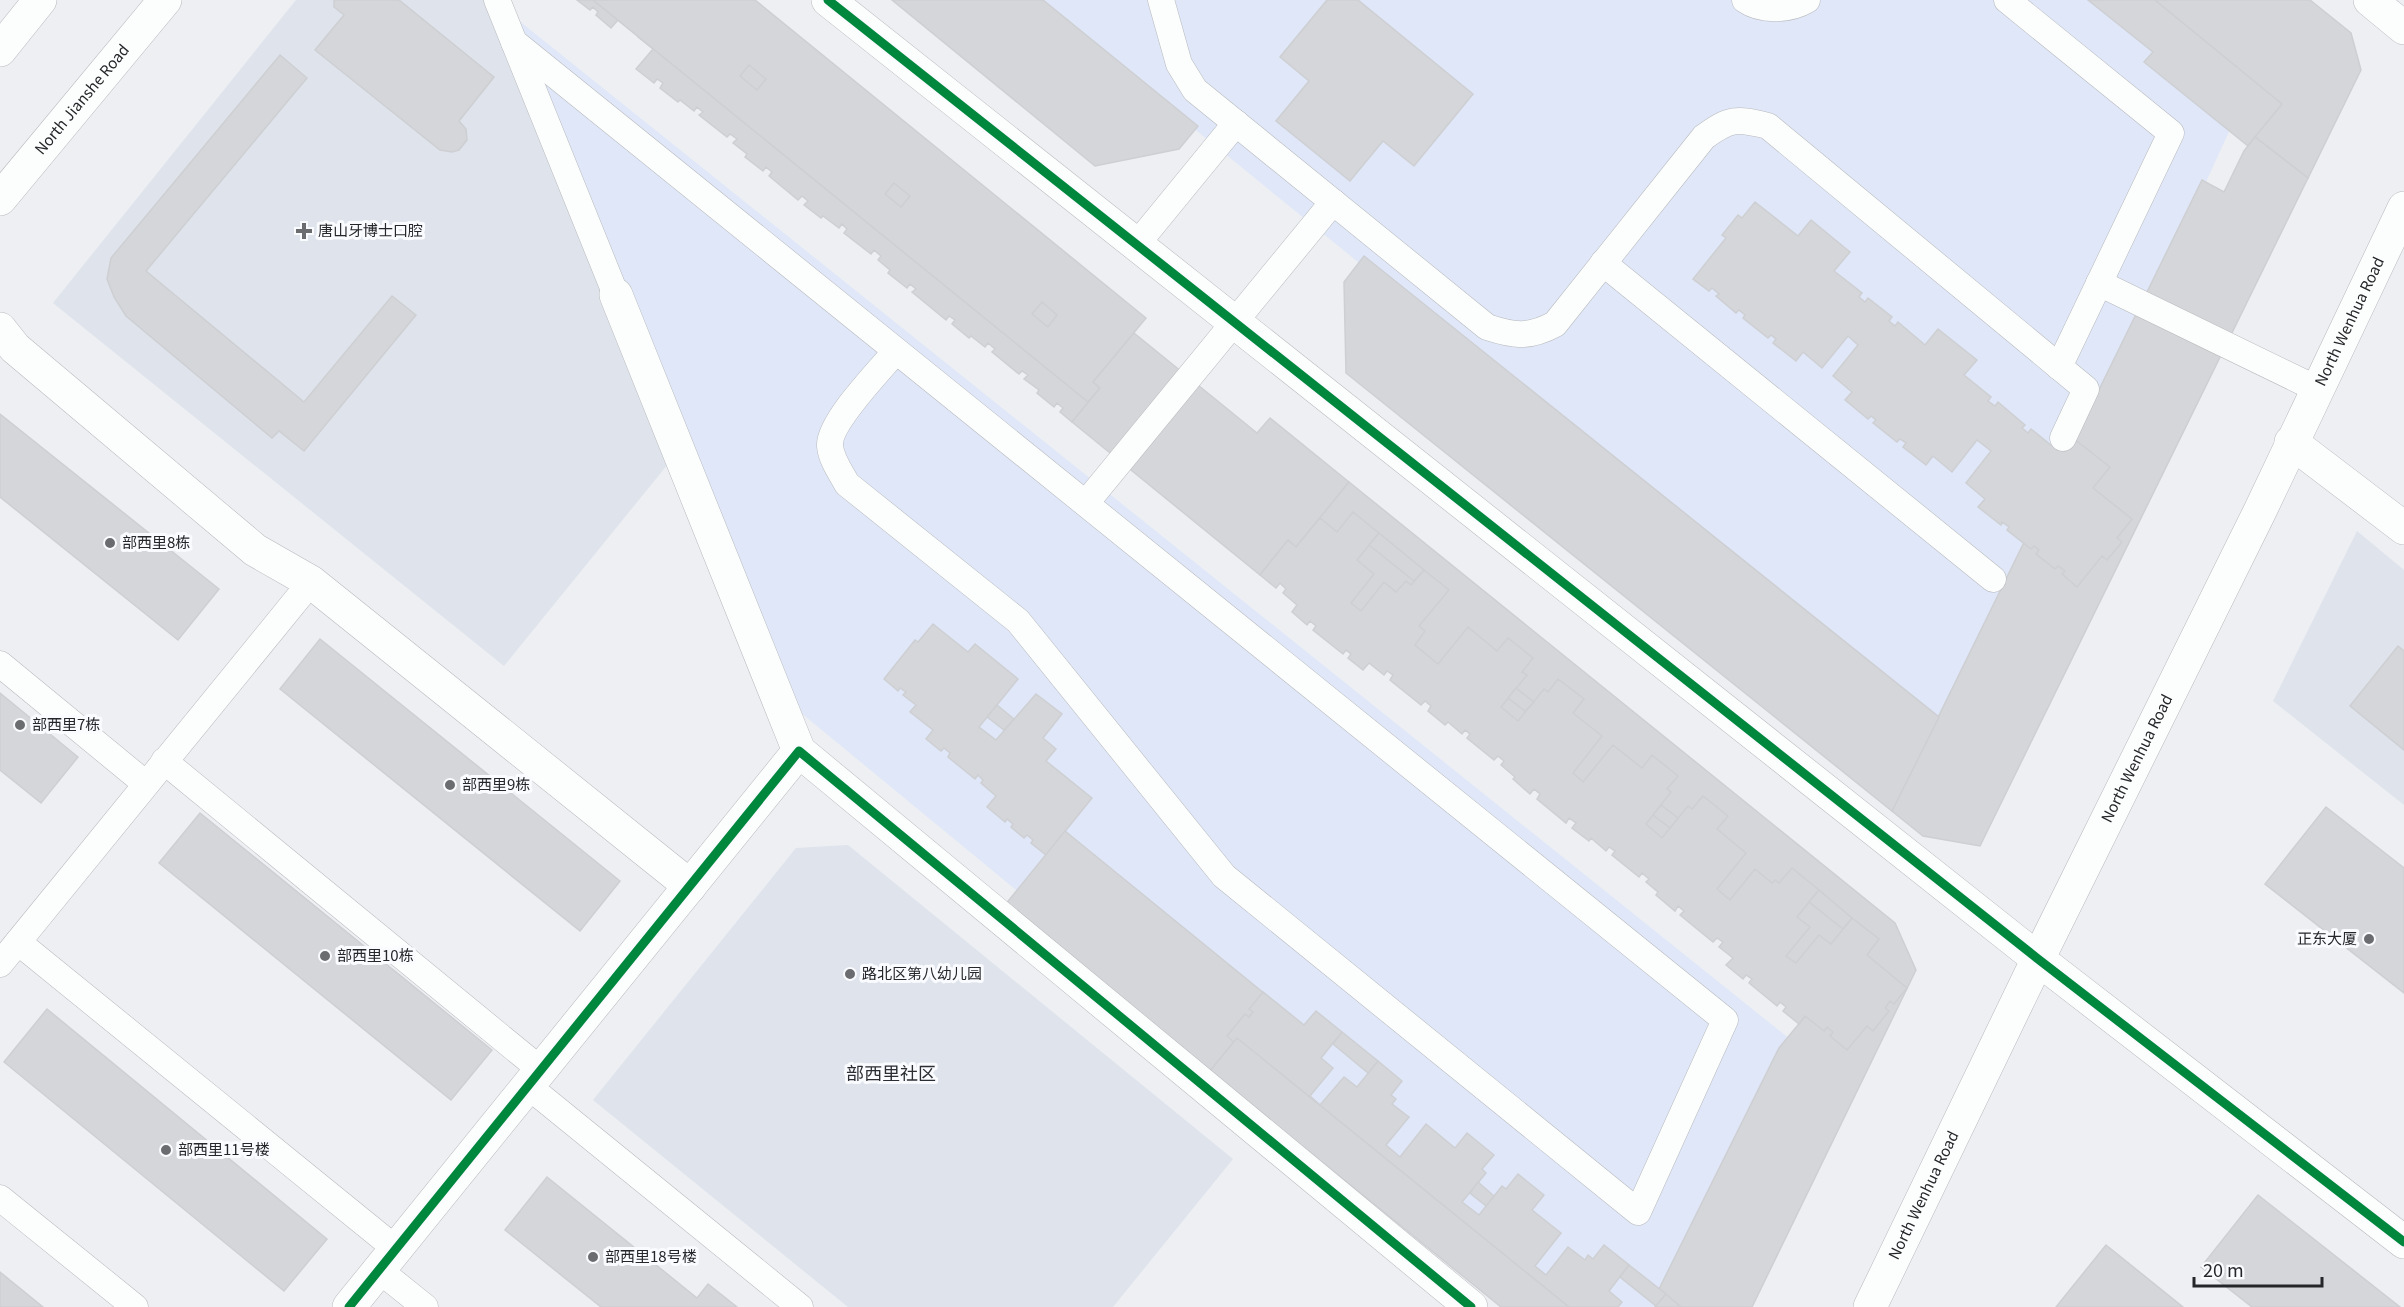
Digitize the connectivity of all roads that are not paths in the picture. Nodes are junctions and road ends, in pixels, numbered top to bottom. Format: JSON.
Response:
{"nodes":[{"id":1,"x":40,"y":0,"type":"edge"},
{"id":2,"x":165,"y":0,"type":"edge"},
{"id":3,"x":498,"y":0,"type":"edge"},
{"id":4,"x":828,"y":0,"type":"edge"},
{"id":5,"x":1161,"y":0,"type":"edge"},
{"id":6,"x":1745,"y":0,"type":"edge"},
{"id":7,"x":1807,"y":0,"type":"edge"},
{"id":8,"x":2007,"y":0,"type":"edge"},
{"id":9,"x":2370,"y":0,"type":"edge"},
{"id":10,"x":2404,"y":27,"type":"edge"},
{"id":11,"x":514,"y":42,"type":"junction"},
{"id":12,"x":0,"y":50,"type":"edge"},
{"id":13,"x":1236,"y":123,"type":"junction"},
{"id":14,"x":0,"y":199,"type":"edge"},
{"id":15,"x":1333,"y":202,"type":"junction"},
{"id":16,"x":2404,"y":208,"type":"edge"},
{"id":17,"x":1137,"y":244,"type":"junction"},
{"id":18,"x":1603,"y":263,"type":"junction"},
{"id":19,"x":2099,"y":283,"type":"junction"},
{"id":20,"x":616,"y":295,"type":"joint"},
{"id":21,"x":1234,"y":321,"type":"junction"},
{"id":22,"x":0,"y":329,"type":"edge"},
{"id":23,"x":896,"y":351,"type":"junction"},
{"id":24,"x":2059,"y":367,"type":"junction"},
{"id":25,"x":2317,"y":389,"type":"junction"},
{"id":26,"x":2063,"y":438,"type":"dead end"},
{"id":27,"x":2291,"y":442,"type":"junction"},
{"id":28,"x":1086,"y":503,"type":"junction"},
{"id":29,"x":2404,"y":528,"type":"edge"},
{"id":30,"x":1993,"y":579,"type":"dead end"},
{"id":31,"x":311,"y":582,"type":"junction"},
{"id":32,"x":0,"y":664,"type":"edge"},
{"id":33,"x":799,"y":751,"type":"junction"},
{"id":34,"x":164,"y":761,"type":"junction"},
{"id":35,"x":146,"y":784,"type":"junction"},
{"id":36,"x":690,"y":886,"type":"junction"},
{"id":37,"x":18,"y":942,"type":"junction"},
{"id":38,"x":2038,"y":959,"type":"junction"},
{"id":39,"x":0,"y":964,"type":"edge"},
{"id":40,"x":534,"y":1078,"type":"junction"},
{"id":41,"x":0,"y":1198,"type":"edge"},
{"id":42,"x":2404,"y":1242,"type":"edge"},
{"id":43,"x":387,"y":1259,"type":"junction"},
{"id":44,"x":135,"y":1307,"type":"edge"},
{"id":45,"x":349,"y":1307,"type":"edge"},
{"id":46,"x":425,"y":1307,"type":"edge"},
{"id":47,"x":800,"y":1307,"type":"edge"},
{"id":48,"x":1471,"y":1307,"type":"edge"},
{"id":49,"x":1870,"y":1307,"type":"edge"}],
"edges":[{"from":1,"to":12,"type":"street"},
{"from":2,"to":14,"type":"street","name":"North Jianshe Road"},
{"from":3,"to":11,"type":"lane"},
{"from":4,"to":17,"type":"street"},
{"from":5,"to":13,"type":"lane"},
{"from":6,"to":7,"type":"lane"},
{"from":8,"to":19,"type":"lane"},
{"from":9,"to":10,"type":"street"},
{"from":11,"to":20,"type":"lane"},
{"from":11,"to":23,"type":"lane"},
{"from":13,"to":15,"type":"lane"},
{"from":13,"to":17,"type":"lane"},
{"from":15,"to":18,"type":"lane"},
{"from":15,"to":21,"type":"lane"},
{"from":16,"to":25,"type":"street","name":"North Wenhua Road"},
{"from":17,"to":21,"type":"street"},
{"from":18,"to":24,"type":"lane"},
{"from":18,"to":30,"type":"lane"},
{"from":19,"to":24,"type":"lane"},
{"from":19,"to":25,"type":"lane"},
{"from":20,"to":33,"type":"street"},
{"from":21,"to":28,"type":"lane"},
{"from":21,"to":38,"type":"street"},
{"from":22,"to":31,"type":"street"},
{"from":23,"to":28,"type":"lane"},
{"from":23,"to":28,"type":"lane"},
{"from":24,"to":26,"type":"lane"},
{"from":25,"to":27,"type":"street","name":"North Wenhua Road"},
{"from":27,"to":29,"type":"street"},
{"from":27,"to":38,"type":"street","name":"North Wenhua Road"},
{"from":31,"to":34,"type":"lane"},
{"from":31,"to":36,"type":"street"},
{"from":32,"to":35,"type":"lane"},
{"from":33,"to":36,"type":"street"},
{"from":33,"to":48,"type":"street"},
{"from":34,"to":35,"type":"lane"},
{"from":34,"to":40,"type":"lane"},
{"from":35,"to":37,"type":"lane"},
{"from":36,"to":40,"type":"street"},
{"from":37,"to":39,"type":"lane"},
{"from":37,"to":43,"type":"lane"},
{"from":38,"to":42,"type":"street"},
{"from":38,"to":49,"type":"street","name":"North Wenhua Road"},
{"from":40,"to":43,"type":"street"},
{"from":40,"to":47,"type":"lane"},
{"from":41,"to":44,"type":"lane"},
{"from":43,"to":45,"type":"street"},
{"from":43,"to":46,"type":"lane"}]}
